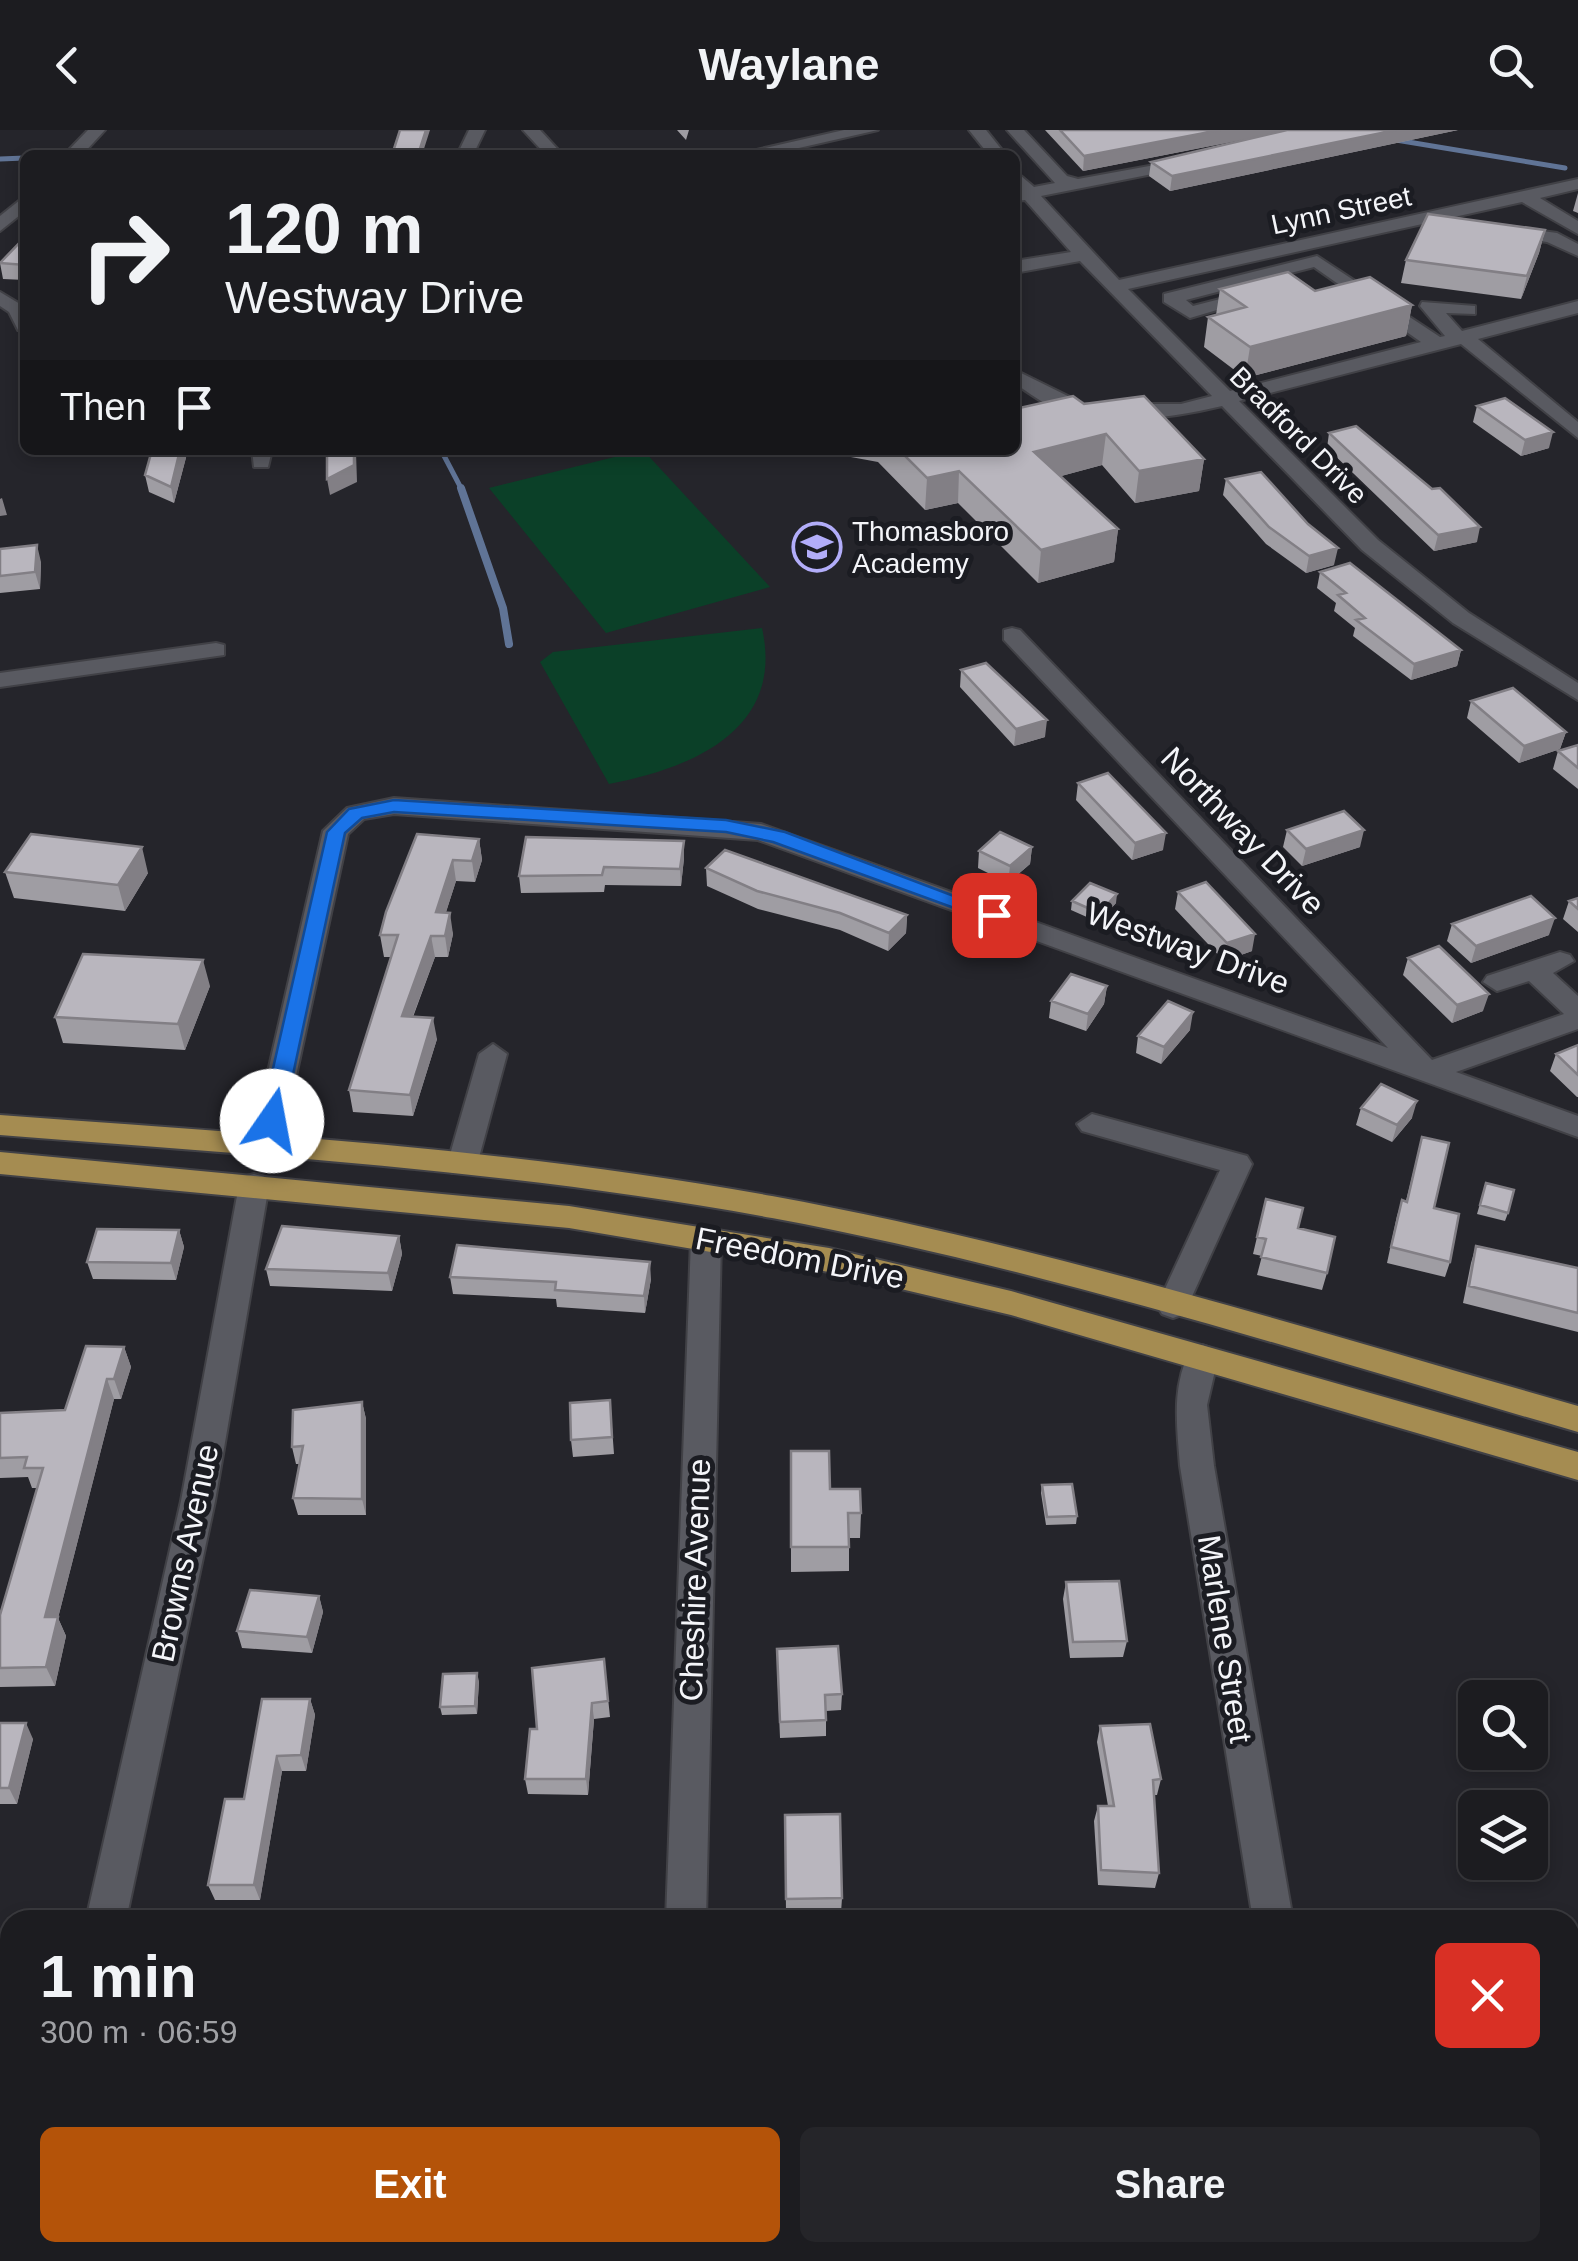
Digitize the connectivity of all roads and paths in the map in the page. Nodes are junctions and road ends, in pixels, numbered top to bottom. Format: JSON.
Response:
{"nodes":[{"id":1,"x":97,"y":130,"type":"edge"},
{"id":2,"x":531,"y":130,"type":"edge"},
{"id":3,"x":870,"y":130,"type":"edge"},
{"id":4,"x":977,"y":130,"type":"edge"},
{"id":5,"x":1015,"y":130,"type":"edge"},
{"id":6,"x":77,"y":150,"type":"edge"},
{"id":7,"x":550,"y":150,"type":"edge"},
{"id":8,"x":768,"y":150,"type":"edge"},
{"id":9,"x":994,"y":150,"type":"edge"},
{"id":10,"x":1201,"y":160,"type":"edge"},
{"id":11,"x":1578,"y":184,"type":"edge"},
{"id":12,"x":1084,"y":185,"type":"junction"},
{"id":13,"x":1023,"y":196,"type":"edge"},
{"id":14,"x":1525,"y":196,"type":"junction"},
{"id":15,"x":20,"y":206,"type":"edge"},
{"id":16,"x":1446,"y":215,"type":"junction"},
{"id":17,"x":0,"y":226,"type":"edge"},
{"id":18,"x":1578,"y":229,"type":"edge"},
{"id":19,"x":1068,"y":239,"type":"junction"},
{"id":20,"x":1033,"y":243,"type":"dead end"},
{"id":21,"x":1578,"y":252,"type":"edge"},
{"id":22,"x":1084,"y":255,"type":"junction"},
{"id":23,"x":1020,"y":266,"type":"edge"},
{"id":24,"x":1281,"y":270,"type":"junction"},
{"id":25,"x":1348,"y":283,"type":"junction"},
{"id":26,"x":1115,"y":286,"type":"junction"},
{"id":27,"x":1320,"y":288,"type":"edge"},
{"id":28,"x":0,"y":298,"type":"edge"},
{"id":29,"x":1578,"y":307,"type":"edge"},
{"id":30,"x":1468,"y":310,"type":"dead end"},
{"id":31,"x":20,"y":315,"type":"edge"},
{"id":32,"x":1461,"y":338,"type":"junction"},
{"id":33,"x":1436,"y":344,"type":"junction"},
{"id":34,"x":1020,"y":379,"type":"edge"},
{"id":35,"x":1226,"y":400,"type":"junction"},
{"id":36,"x":1578,"y":432,"type":"edge"},
{"id":37,"x":1012,"y":635,"type":"dead end"},
{"id":38,"x":216,"y":650,"type":"dead end"},
{"id":39,"x":0,"y":680,"type":"edge"},
{"id":40,"x":1578,"y":693,"type":"edge"},
{"id":41,"x":1497,"y":982,"type":"dead end"},
{"id":42,"x":1578,"y":1011,"type":"edge"},
{"id":43,"x":1578,"y":1019,"type":"edge"},
{"id":44,"x":493,"y":1054,"type":"dead end"},
{"id":45,"x":1427,"y":1072,"type":"junction"},
{"id":46,"x":0,"y":1124,"type":"edge"},
{"id":47,"x":1092,"y":1124,"type":"dead end"},
{"id":48,"x":1578,"y":1127,"type":"edge"},
{"id":49,"x":35,"y":1128,"type":"junction"},
{"id":50,"x":0,"y":1135,"type":"edge"},
{"id":51,"x":266,"y":1146,"type":"junction"},
{"id":52,"x":0,"y":1162,"type":"edge"},
{"id":53,"x":462,"y":1166,"type":"junction"},
{"id":54,"x":254,"y":1185,"type":"junction"},
{"id":55,"x":706,"y":1240,"type":"junction"},
{"id":56,"x":1173,"y":1306,"type":"junction"},
{"id":57,"x":1202,"y":1358,"type":"junction"},
{"id":58,"x":1578,"y":1420,"type":"edge"},
{"id":59,"x":1578,"y":1466,"type":"edge"},
{"id":60,"x":108,"y":1910,"type":"edge"},
{"id":61,"x":686,"y":1910,"type":"edge"},
{"id":62,"x":1271,"y":1910,"type":"edge"}],
"edges":[{"from":1,"to":6,"type":"street"},
{"from":2,"to":7,"type":"street"},
{"from":3,"to":8,"type":"street"},
{"from":4,"to":9,"type":"street"},
{"from":5,"to":12,"type":"street"},
{"from":10,"to":12,"type":"street"},
{"from":11,"to":14,"type":"street","name":"Lynn Street"},
{"from":12,"to":13,"type":"street"},
{"from":13,"to":19,"type":"street","name":"Bradford Drive"},
{"from":14,"to":16,"type":"street","name":"Lynn Street"},
{"from":14,"to":18,"type":"street"},
{"from":15,"to":17,"type":"street"},
{"from":16,"to":21,"type":"street"},
{"from":16,"to":26,"type":"street","name":"Lynn Street"},
{"from":19,"to":20,"type":"street"},
{"from":19,"to":22,"type":"street","name":"Bradford Drive"},
{"from":22,"to":23,"type":"street"},
{"from":22,"to":26,"type":"street","name":"Bradford Drive"},
{"from":24,"to":24,"type":"street"},
{"from":24,"to":25,"type":"street"},
{"from":25,"to":27,"type":"street"},
{"from":25,"to":33,"type":"street"},
{"from":26,"to":35,"type":"street","name":"Bradford Drive"},
{"from":28,"to":31,"type":"street"},
{"from":29,"to":32,"type":"street"},
{"from":30,"to":32,"type":"street"},
{"from":32,"to":33,"type":"street"},
{"from":32,"to":36,"type":"street"},
{"from":33,"to":35,"type":"street"},
{"from":34,"to":35,"type":"street"},
{"from":35,"to":40,"type":"street","name":"Bradford Drive"},
{"from":37,"to":45,"type":"street","name":"Northway Drive"},
{"from":38,"to":39,"type":"street"},
{"from":41,"to":42,"type":"street"},
{"from":43,"to":45,"type":"street"},
{"from":44,"to":53,"type":"street"},
{"from":45,"to":48,"type":"street","name":"Westway Drive"},
{"from":45,"to":51,"type":"street","name":"Westway Drive"},
{"from":46,"to":49,"type":"main road","name":"Freedom Drive"},
{"from":47,"to":56,"type":"street"},
{"from":49,"to":50,"type":"main road"},
{"from":49,"to":51,"type":"main road","name":"Freedom Drive"},
{"from":51,"to":53,"type":"main road","name":"Freedom Drive"},
{"from":52,"to":54,"type":"main road","name":"Freedom Drive"},
{"from":53,"to":56,"type":"main road","name":"Freedom Drive"},
{"from":54,"to":55,"type":"main road","name":"Freedom Drive"},
{"from":54,"to":60,"type":"street","name":"Browns Avenue"},
{"from":55,"to":57,"type":"main road","name":"Freedom Drive"},
{"from":55,"to":61,"type":"street","name":"Cheshire Avenue"},
{"from":56,"to":58,"type":"main road","name":"Freedom Drive"},
{"from":57,"to":59,"type":"main road","name":"Freedom Drive"},
{"from":57,"to":62,"type":"street","name":"Marlene Street"}]}
